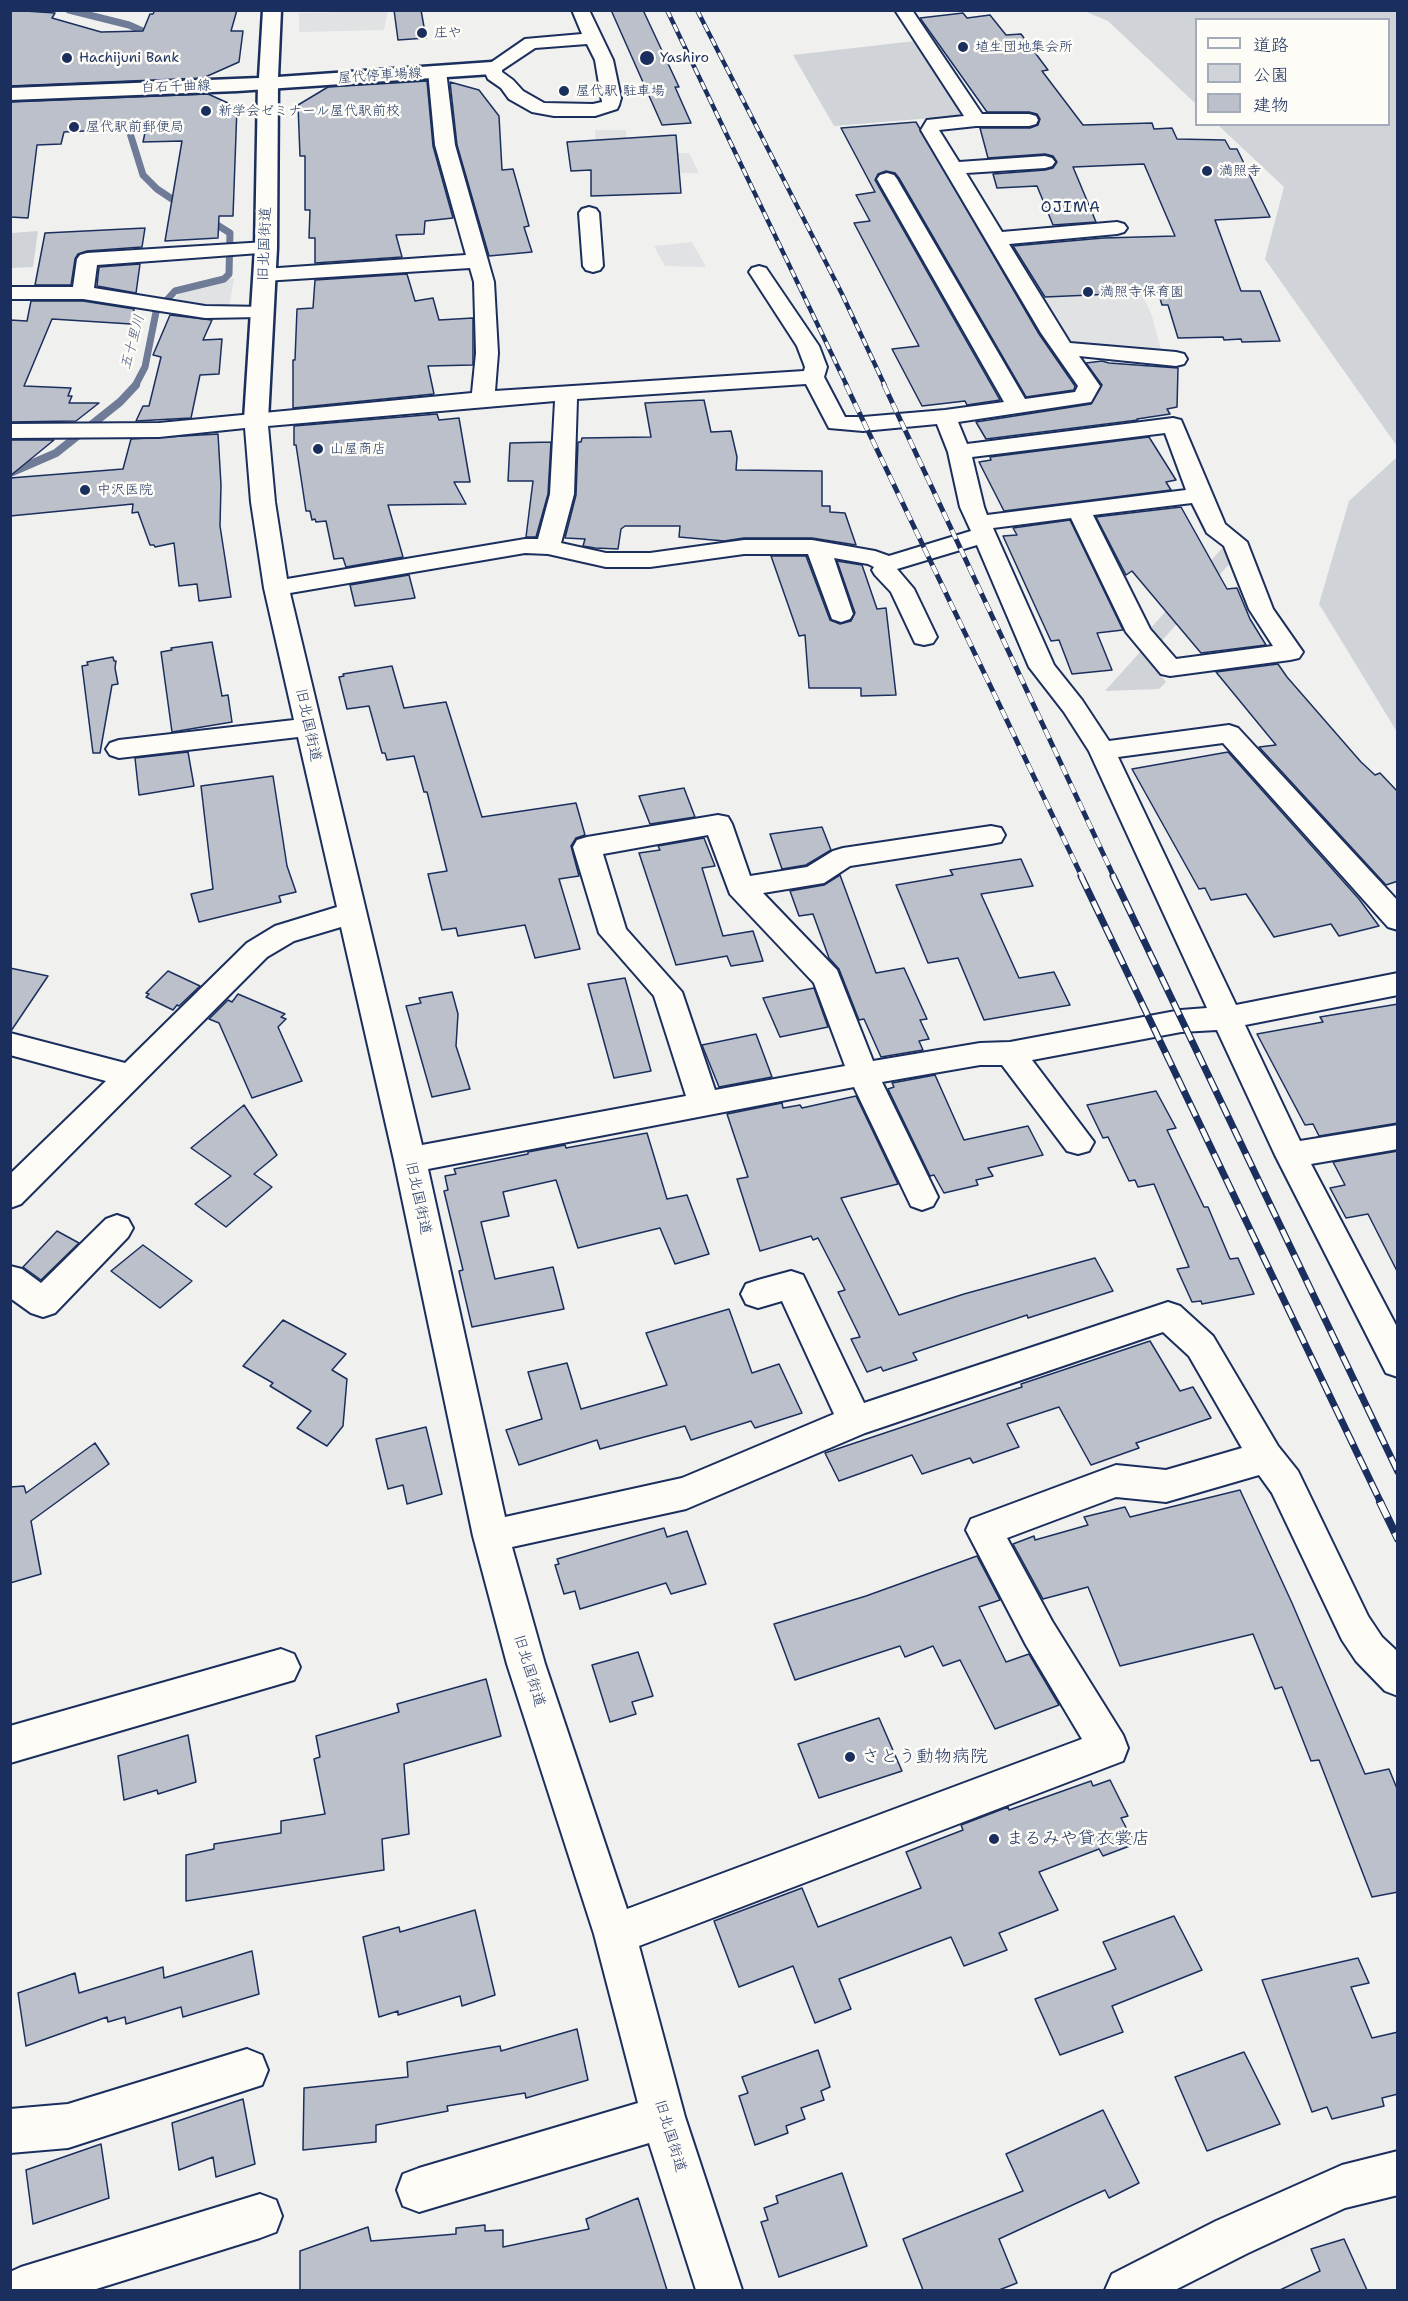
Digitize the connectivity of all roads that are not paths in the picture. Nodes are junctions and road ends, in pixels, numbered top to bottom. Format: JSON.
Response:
{"nodes":[{"id":1,"x":272,"y":10,"type":"edge"},
{"id":2,"x":580,"y":10,"type":"edge"},
{"id":3,"x":903,"y":10,"type":"edge"},
{"id":4,"x":596,"y":44,"type":"junction"},
{"id":5,"x":492,"y":68,"type":"junction"},
{"id":6,"x":437,"y":72,"type":"junction"},
{"id":7,"x":268,"y":83,"type":"junction"},
{"id":8,"x":10,"y":94,"type":"edge"},
{"id":9,"x":976,"y":120,"type":"junction"},
{"id":10,"x":1029,"y":120,"type":"dead end"},
{"id":11,"x":1045,"y":162,"type":"dead end"},
{"id":12,"x":952,"y":168,"type":"junction"},
{"id":13,"x":887,"y":179,"type":"dead end"},
{"id":14,"x":589,"y":213,"type":"dead end"},
{"id":15,"x":1116,"y":228,"type":"dead end"},
{"id":16,"x":994,"y":239,"type":"junction"},
{"id":17,"x":266,"y":248,"type":"junction"},
{"id":18,"x":476,"y":261,"type":"junction"},
{"id":19,"x":592,"y":266,"type":"dead end"},
{"id":20,"x":759,"y":272,"type":"dead end"},
{"id":21,"x":264,"y":275,"type":"junction"},
{"id":22,"x":10,"y":293,"type":"edge"},
{"id":23,"x":83,"y":293,"type":"junction"},
{"id":24,"x":261,"y":311,"type":"junction"},
{"id":25,"x":1063,"y":350,"type":"junction"},
{"id":26,"x":1176,"y":359,"type":"dead end"},
{"id":27,"x":813,"y":377,"type":"junction"},
{"id":28,"x":566,"y":394,"type":"junction"},
{"id":29,"x":482,"y":399,"type":"junction"},
{"id":30,"x":1018,"y":406,"type":"junction"},
{"id":31,"x":945,"y":417,"type":"junction"},
{"id":32,"x":256,"y":420,"type":"junction"},
{"id":33,"x":10,"y":431,"type":"edge"},
{"id":34,"x":959,"y":452,"type":"junction"},
{"id":35,"x":1200,"y":495,"type":"junction"},
{"id":36,"x":1079,"y":510,"type":"junction"},
{"id":37,"x":981,"y":529,"type":"junction"},
{"id":38,"x":548,"y":547,"type":"junction"},
{"id":39,"x":818,"y":548,"type":"junction"},
{"id":40,"x":887,"y":564,"type":"junction"},
{"id":41,"x":276,"y":588,"type":"junction"},
{"id":42,"x":841,"y":614,"type":"dead end"},
{"id":43,"x":924,"y":637,"type":"dead end"},
{"id":44,"x":307,"y":727,"type":"junction"},
{"id":45,"x":119,"y":750,"type":"dead end"},
{"id":46,"x":1102,"y":751,"type":"junction"},
{"id":47,"x":991,"y":835,"type":"dead end"},
{"id":48,"x":740,"y":887,"type":"junction"},
{"id":49,"x":352,"y":912,"type":"junction"},
{"id":50,"x":1398,"y":920,"type":"edge"},
{"id":51,"x":1398,"y":984,"type":"edge"},
{"id":52,"x":1226,"y":1018,"type":"junction"},
{"id":53,"x":10,"y":1044,"type":"edge"},
{"id":54,"x":1011,"y":1053,"type":"junction"},
{"id":55,"x":863,"y":1074,"type":"junction"},
{"id":56,"x":132,"y":1076,"type":"junction"},
{"id":57,"x":704,"y":1104,"type":"junction"},
{"id":58,"x":1398,"y":1137,"type":"edge"},
{"id":59,"x":1078,"y":1142,"type":"dead end"},
{"id":60,"x":1291,"y":1155,"type":"junction"},
{"id":61,"x":410,"y":1160,"type":"junction"},
{"id":62,"x":10,"y":1195,"type":"edge"},
{"id":63,"x":922,"y":1197,"type":"dead end"},
{"id":64,"x":117,"y":1228,"type":"dead end"},
{"id":65,"x":10,"y":1279,"type":"edge"},
{"id":66,"x":758,"y":1294,"type":"dead end"},
{"id":67,"x":1398,"y":1363,"type":"edge"},
{"id":68,"x":855,"y":1421,"type":"junction"},
{"id":69,"x":1266,"y":1457,"type":"junction"},
{"id":70,"x":491,"y":1536,"type":"junction"},
{"id":71,"x":281,"y":1668,"type":"dead end"},
{"id":72,"x":1398,"y":1678,"type":"edge"},
{"id":73,"x":10,"y":1745,"type":"edge"},
{"id":74,"x":615,"y":1934,"type":"junction"},
{"id":75,"x":247,"y":2070,"type":"dead end"},
{"id":76,"x":663,"y":2117,"type":"junction"},
{"id":77,"x":10,"y":2131,"type":"edge"},
{"id":78,"x":1398,"y":2173,"type":"edge"},
{"id":79,"x":418,"y":2190,"type":"dead end"},
{"id":80,"x":260,"y":2216,"type":"dead end"},
{"id":81,"x":10,"y":2265,"type":"edge"},
{"id":82,"x":21,"y":2290,"type":"edge"},
{"id":83,"x":719,"y":2290,"type":"edge"},
{"id":84,"x":1128,"y":2290,"type":"edge"}],
"edges":[{"from":1,"to":7,"type":"main road"},
{"from":2,"to":4,"type":"street"},
{"from":3,"to":9,"type":"street"},
{"from":4,"to":5,"type":"street"},
{"from":4,"to":5,"type":"street"},
{"from":5,"to":6,"type":"main road","name":"屋代停車場線"},
{"from":6,"to":7,"type":"main road","name":"屋代停車場線"},
{"from":6,"to":18,"type":"street"},
{"from":7,"to":8,"type":"main road","name":"白石千曲線"},
{"from":7,"to":17,"type":"main road","name":"旧北国街道"},
{"from":9,"to":10,"type":"street"},
{"from":9,"to":12,"type":"street"},
{"from":11,"to":12,"type":"street"},
{"from":12,"to":16,"type":"street"},
{"from":13,"to":30,"type":"street"},
{"from":14,"to":19,"type":"street"},
{"from":15,"to":16,"type":"street"},
{"from":16,"to":25,"type":"street"},
{"from":17,"to":21,"type":"main road","name":"旧北国街道"},
{"from":17,"to":23,"type":"street"},
{"from":18,"to":21,"type":"street"},
{"from":18,"to":29,"type":"street"},
{"from":20,"to":27,"type":"street"},
{"from":21,"to":24,"type":"main road","name":"旧北国街道"},
{"from":22,"to":23,"type":"street"},
{"from":23,"to":24,"type":"street"},
{"from":24,"to":32,"type":"main road","name":"旧北国街道"},
{"from":25,"to":26,"type":"street"},
{"from":25,"to":30,"type":"street"},
{"from":27,"to":28,"type":"street"},
{"from":27,"to":31,"type":"street"},
{"from":28,"to":29,"type":"street"},
{"from":28,"to":38,"type":"street"},
{"from":29,"to":32,"type":"street"},
{"from":30,"to":31,"type":"street"},
{"from":31,"to":34,"type":"street"},
{"from":32,"to":33,"type":"street"},
{"from":32,"to":41,"type":"street","name":"旧北国街道"},
{"from":34,"to":35,"type":"street"},
{"from":34,"to":37,"type":"street"},
{"from":35,"to":36,"type":"street"},
{"from":35,"to":36,"type":"street"},
{"from":36,"to":37,"type":"street"},
{"from":37,"to":40,"type":"street"},
{"from":37,"to":46,"type":"street"},
{"from":38,"to":39,"type":"street"},
{"from":38,"to":41,"type":"street"},
{"from":39,"to":40,"type":"street"},
{"from":39,"to":42,"type":"street"},
{"from":40,"to":43,"type":"street"},
{"from":41,"to":44,"type":"street","name":"旧北国街道"},
{"from":44,"to":45,"type":"street"},
{"from":44,"to":49,"type":"street","name":"旧北国街道"},
{"from":46,"to":50,"type":"street"},
{"from":46,"to":52,"type":"street"},
{"from":47,"to":48,"type":"street"},
{"from":48,"to":55,"type":"street"},
{"from":48,"to":57,"type":"street"},
{"from":49,"to":56,"type":"street"},
{"from":49,"to":61,"type":"street","name":"旧北国街道"},
{"from":51,"to":52,"type":"street"},
{"from":52,"to":54,"type":"street"},
{"from":52,"to":60,"type":"street"},
{"from":53,"to":56,"type":"street"},
{"from":54,"to":55,"type":"street"},
{"from":54,"to":59,"type":"street"},
{"from":55,"to":57,"type":"street"},
{"from":55,"to":63,"type":"street"},
{"from":56,"to":62,"type":"street"},
{"from":57,"to":61,"type":"street"},
{"from":58,"to":60,"type":"street"},
{"from":60,"to":67,"type":"street"},
{"from":61,"to":70,"type":"street","name":"旧北国街道"},
{"from":64,"to":65,"type":"street"},
{"from":66,"to":68,"type":"street"},
{"from":68,"to":69,"type":"street"},
{"from":68,"to":70,"type":"street"},
{"from":69,"to":72,"type":"street"},
{"from":69,"to":74,"type":"street"},
{"from":70,"to":74,"type":"street","name":"旧北国街道"},
{"from":71,"to":73,"type":"street"},
{"from":74,"to":76,"type":"street","name":"旧北国街道"},
{"from":75,"to":77,"type":"street"},
{"from":76,"to":79,"type":"street"},
{"from":76,"to":83,"type":"street","name":"旧北国街道"},
{"from":78,"to":84,"type":"street"},
{"from":80,"to":82,"type":"street"},
{"from":81,"to":82,"type":"street"}]}
